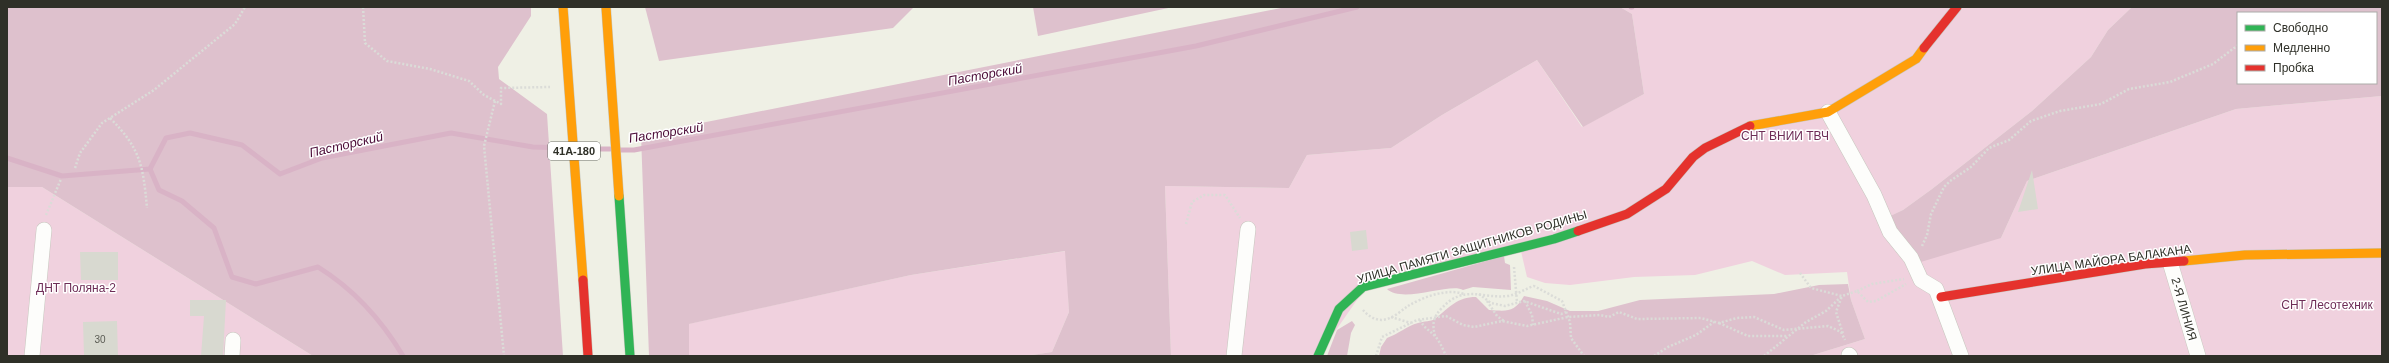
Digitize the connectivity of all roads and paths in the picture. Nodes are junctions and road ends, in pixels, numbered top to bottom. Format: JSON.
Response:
{"nodes":[{"id":1,"x":245,"y":7,"type":"edge"},
{"id":2,"x":363,"y":7,"type":"edge"},
{"id":3,"x":563,"y":7,"type":"edge"},
{"id":4,"x":606,"y":7,"type":"edge"},
{"id":5,"x":1957,"y":7,"type":"edge"},
{"id":6,"x":2237,"y":46,"type":"edge"},
{"id":7,"x":569,"y":87,"type":"junction"},
{"id":8,"x":495,"y":101,"type":"junction"},
{"id":9,"x":1828,"y":112,"type":"junction"},
{"id":10,"x":110,"y":118,"type":"junction"},
{"id":11,"x":75,"y":168,"type":"dead end"},
{"id":12,"x":61,"y":179,"type":"dead end"},
{"id":13,"x":147,"y":208,"type":"dead end"},
{"id":14,"x":45,"y":224,"type":"joint"},
{"id":15,"x":1186,"y":224,"type":"dead end"},
{"id":16,"x":1248,"y":229,"type":"joint"},
{"id":17,"x":1512,"y":249,"type":"junction"},
{"id":18,"x":2382,"y":253,"type":"edge"},
{"id":19,"x":1912,"y":262,"type":"junction"},
{"id":20,"x":2170,"y":262,"type":"junction"},
{"id":21,"x":1800,"y":273,"type":"dead end"},
{"id":22,"x":1910,"y":278,"type":"dead end"},
{"id":23,"x":1910,"y":283,"type":"dead end"},
{"id":24,"x":1857,"y":291,"type":"junction"},
{"id":25,"x":1351,"y":294,"type":"junction"},
{"id":26,"x":1464,"y":294,"type":"junction"},
{"id":27,"x":1478,"y":294,"type":"junction"},
{"id":28,"x":1515,"y":294,"type":"junction"},
{"id":29,"x":1842,"y":296,"type":"junction"},
{"id":30,"x":1941,"y":297,"type":"junction"},
{"id":31,"x":1486,"y":300,"type":"junction"},
{"id":32,"x":1525,"y":301,"type":"junction"},
{"id":33,"x":1517,"y":302,"type":"junction"},
{"id":34,"x":1566,"y":312,"type":"junction"},
{"id":35,"x":1391,"y":317,"type":"junction"},
{"id":36,"x":1434,"y":317,"type":"junction"},
{"id":37,"x":1568,"y":317,"type":"junction"},
{"id":38,"x":1420,"y":320,"type":"junction"},
{"id":39,"x":1505,"y":322,"type":"junction"},
{"id":40,"x":1714,"y":322,"type":"junction"},
{"id":41,"x":1411,"y":323,"type":"junction"},
{"id":42,"x":1719,"y":323,"type":"junction"},
{"id":43,"x":1533,"y":325,"type":"junction"},
{"id":44,"x":1795,"y":330,"type":"junction"},
{"id":45,"x":1435,"y":336,"type":"junction"},
{"id":46,"x":1788,"y":336,"type":"junction"},
{"id":47,"x":233,"y":340,"type":"dead end"},
{"id":48,"x":1848,"y":351,"type":"edge"},
{"id":49,"x":32,"y":356,"type":"edge"},
{"id":50,"x":232,"y":356,"type":"edge"},
{"id":51,"x":504,"y":356,"type":"edge"},
{"id":52,"x":588,"y":356,"type":"edge"},
{"id":53,"x":630,"y":356,"type":"edge"},
{"id":54,"x":1234,"y":356,"type":"edge"},
{"id":55,"x":1318,"y":356,"type":"edge"},
{"id":56,"x":1376,"y":356,"type":"edge"},
{"id":57,"x":1446,"y":356,"type":"edge"},
{"id":58,"x":1584,"y":356,"type":"edge"},
{"id":59,"x":1654,"y":356,"type":"edge"},
{"id":60,"x":1764,"y":356,"type":"edge"},
{"id":61,"x":1962,"y":356,"type":"edge"},
{"id":62,"x":2198,"y":356,"type":"edge"}],
"edges":[{"from":1,"to":10,"type":"path"},
{"from":2,"to":8,"type":"path"},
{"from":3,"to":7,"type":"street","number":"41А-180"},
{"from":4,"to":53,"type":"street","number":"41А-180"},
{"from":5,"to":9,"type":"street","name":"УЛИЦА ПАМЯТИ ЗАЩИТНИКОВ РОДИНЫ"},
{"from":6,"to":19,"type":"path"},
{"from":7,"to":8,"type":"path"},
{"from":7,"to":52,"type":"street","number":"41А-180"},
{"from":8,"to":51,"type":"path"},
{"from":9,"to":17,"type":"street","name":"УЛИЦА ПАМЯТИ ЗАЩИТНИКОВ РОДИНЫ"},
{"from":9,"to":19,"type":"street"},
{"from":10,"to":11,"type":"path"},
{"from":10,"to":13,"type":"path"},
{"from":12,"to":14,"type":"path"},
{"from":14,"to":49,"type":"street"},
{"from":15,"to":16,"type":"path"},
{"from":16,"to":54,"type":"street"},
{"from":17,"to":25,"type":"street","name":"УЛИЦА ПАМЯТИ ЗАЩИТНИКОВ РОДИНЫ"},
{"from":17,"to":28,"type":"path"},
{"from":18,"to":20,"type":"street","name":"УЛИЦА МАЙОРА БАЛАКАНА"},
{"from":19,"to":30,"type":"street"},
{"from":20,"to":30,"type":"street","name":"УЛИЦА МАЙОРА БАЛАКАНА"},
{"from":20,"to":62,"type":"street","name":"2-Я ЛИНИЯ"},
{"from":21,"to":29,"type":"path"},
{"from":22,"to":24,"type":"path"},
{"from":23,"to":24,"type":"path"},
{"from":24,"to":29,"type":"path"},
{"from":25,"to":35,"type":"path"},
{"from":25,"to":55,"type":"street","name":"УЛИЦА ПАМЯТИ ЗАЩИТНИКОВ РОДИНЫ"},
{"from":26,"to":27,"type":"path"},
{"from":26,"to":35,"type":"path"},
{"from":26,"to":36,"type":"path"},
{"from":27,"to":28,"type":"path"},
{"from":27,"to":31,"type":"path"},
{"from":28,"to":33,"type":"path"},
{"from":28,"to":34,"type":"path"},
{"from":29,"to":44,"type":"path"},
{"from":29,"to":48,"type":"path"},
{"from":30,"to":61,"type":"street"},
{"from":31,"to":33,"type":"path"},
{"from":31,"to":39,"type":"path"},
{"from":32,"to":33,"type":"path"},
{"from":32,"to":34,"type":"path"},
{"from":32,"to":43,"type":"path"},
{"from":34,"to":37,"type":"path"},
{"from":35,"to":41,"type":"path"},
{"from":36,"to":38,"type":"path"},
{"from":36,"to":39,"type":"path"},
{"from":36,"to":45,"type":"path"},
{"from":37,"to":40,"type":"path"},
{"from":37,"to":43,"type":"path"},
{"from":37,"to":58,"type":"path"},
{"from":38,"to":41,"type":"path"},
{"from":38,"to":45,"type":"path"},
{"from":39,"to":43,"type":"path"},
{"from":40,"to":42,"type":"path"},
{"from":40,"to":59,"type":"path"},
{"from":41,"to":56,"type":"path"},
{"from":42,"to":44,"type":"path"},
{"from":42,"to":46,"type":"path"},
{"from":44,"to":46,"type":"path"},
{"from":44,"to":48,"type":"path"},
{"from":45,"to":57,"type":"path"},
{"from":46,"to":60,"type":"path"},
{"from":47,"to":50,"type":"street"}]}
